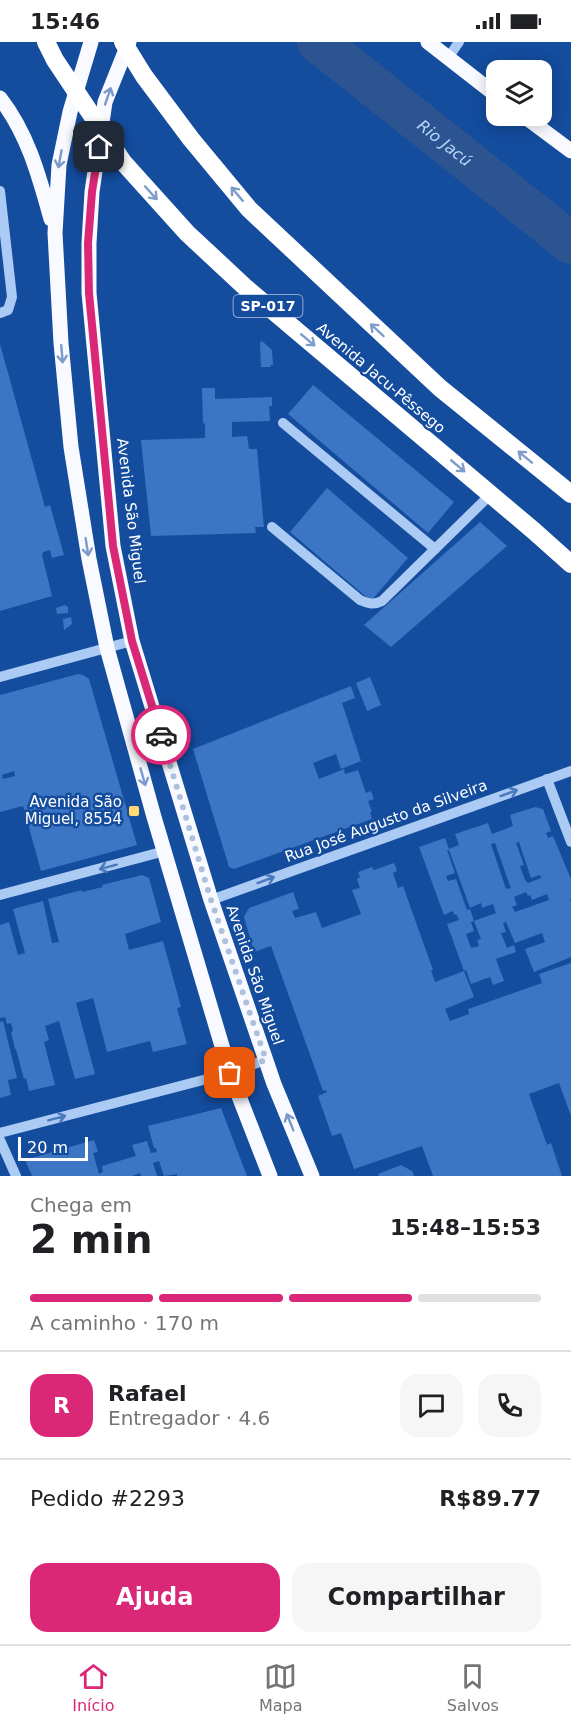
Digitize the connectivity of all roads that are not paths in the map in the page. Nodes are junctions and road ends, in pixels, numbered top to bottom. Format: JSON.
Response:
{"nodes":[{"id":1,"x":46,"y":42,"type":"edge"},
{"id":2,"x":91,"y":42,"type":"edge"},
{"id":3,"x":123,"y":42,"type":"edge"},
{"id":4,"x":129,"y":42,"type":"edge"},
{"id":5,"x":428,"y":42,"type":"edge"},
{"id":6,"x":459,"y":42,"type":"edge"},
{"id":7,"x":448,"y":58,"type":"junction"},
{"id":8,"x":486,"y":87,"type":"edge"},
{"id":9,"x":0,"y":98,"type":"edge"},
{"id":10,"x":537,"y":126,"type":"edge"},
{"id":11,"x":571,"y":151,"type":"edge"},
{"id":12,"x":0,"y":191,"type":"edge"},
{"id":13,"x":55,"y":233,"type":"junction"},
{"id":14,"x":0,"y":313,"type":"edge"},
{"id":15,"x":283,"y":423,"type":"dead end"},
{"id":16,"x":490,"y":494,"type":"junction"},
{"id":17,"x":571,"y":494,"type":"edge"},
{"id":18,"x":272,"y":527,"type":"dead end"},
{"id":19,"x":435,"y":549,"type":"junction"},
{"id":20,"x":571,"y":564,"type":"edge"},
{"id":21,"x":132,"y":641,"type":"junction"},
{"id":22,"x":107,"y":648,"type":"junction"},
{"id":23,"x":0,"y":677,"type":"edge"},
{"id":24,"x":571,"y":771,"type":"edge"},
{"id":25,"x":547,"y":779,"type":"junction"},
{"id":26,"x":571,"y":842,"type":"edge"},
{"id":27,"x":165,"y":851,"type":"junction"},
{"id":28,"x":0,"y":896,"type":"edge"},
{"id":29,"x":211,"y":900,"type":"junction"},
{"id":30,"x":266,"y":1060,"type":"junction"},
{"id":31,"x":230,"y":1073,"type":"junction"},
{"id":32,"x":0,"y":1133,"type":"edge"},
{"id":33,"x":0,"y":1140,"type":"edge"},
{"id":34,"x":16,"y":1176,"type":"edge"},
{"id":35,"x":270,"y":1176,"type":"edge"},
{"id":36,"x":312,"y":1176,"type":"edge"}],
"edges":[{"from":1,"to":16,"type":"highway","name":"Avenida Jacu-Pêssego","number":"SP-017","one_way":true},
{"from":2,"to":13,"type":"main road","one_way":true},
{"from":17,"to":3,"type":"highway","name":"Avenida Jacu-Pêssego","one_way":true},
{"from":21,"to":4,"type":"main road","name":"Avenida São Miguel","one_way":true},
{"from":5,"to":7,"type":"main road"},
{"from":6,"to":7,"type":"street"},
{"from":7,"to":8,"type":"main road"},
{"from":9,"to":13,"type":"main road"},
{"from":10,"to":11,"type":"main road"},
{"from":12,"to":14,"type":"street"},
{"from":13,"to":22,"type":"main road","one_way":true},
{"from":15,"to":19,"type":"street"},
{"from":16,"to":19,"type":"street"},
{"from":16,"to":20,"type":"highway","name":"Avenida Jacu-Pêssego","number":"SP-017"},
{"from":18,"to":19,"type":"street"},
{"from":21,"to":22,"type":"street"},
{"from":21,"to":29,"type":"main road","name":"Avenida São Miguel"},
{"from":22,"to":23,"type":"street"},
{"from":22,"to":27,"type":"main road","one_way":true},
{"from":24,"to":25,"type":"street","name":"Rua José Augusto da Silveira"},
{"from":25,"to":26,"type":"street"},
{"from":29,"to":25,"type":"street","name":"Rua José Augusto da Silveira","one_way":true},
{"from":27,"to":28,"type":"street","one_way":true},
{"from":27,"to":31,"type":"main road"},
{"from":29,"to":30,"type":"main road","name":"Avenida São Miguel"},
{"from":30,"to":31,"type":"street"},
{"from":36,"to":30,"type":"main road","name":"Avenida São Miguel","one_way":true},
{"from":32,"to":31,"type":"street","one_way":true},
{"from":31,"to":35,"type":"main road"},
{"from":33,"to":34,"type":"street"}]}
